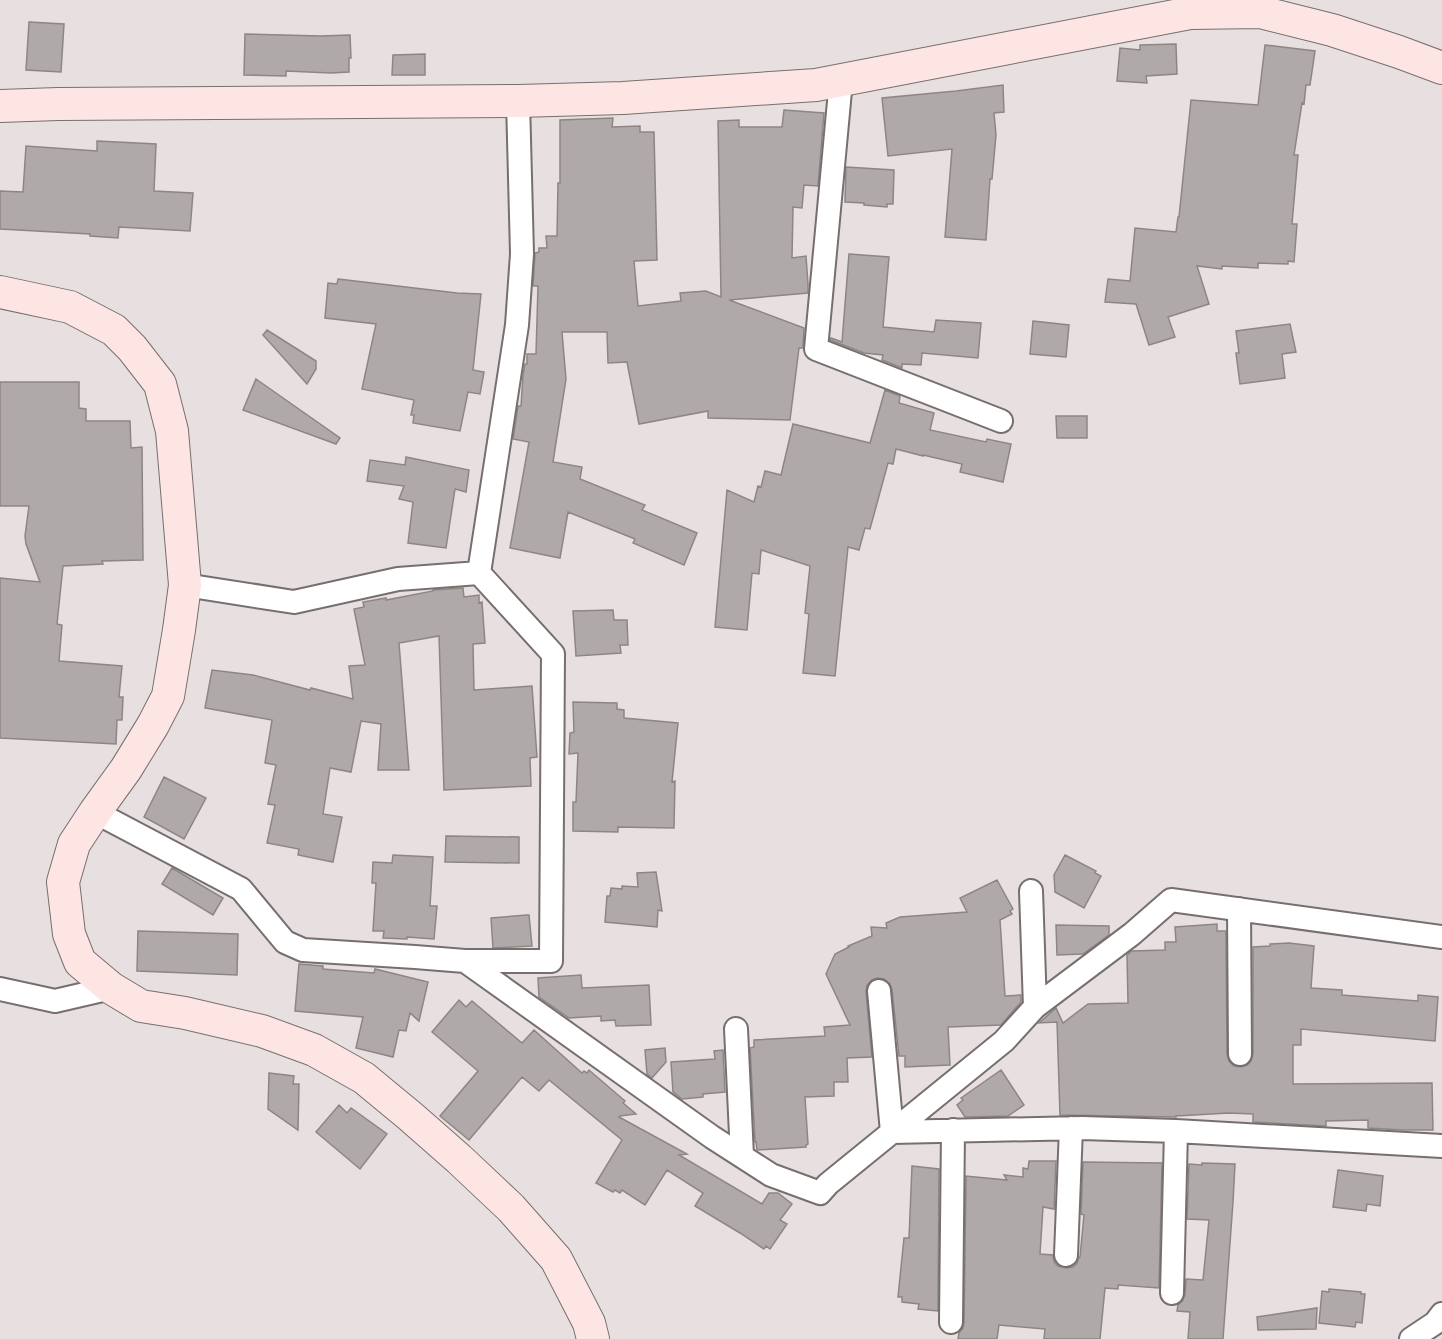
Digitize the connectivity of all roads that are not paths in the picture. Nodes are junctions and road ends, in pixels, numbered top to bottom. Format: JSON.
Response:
{"nodes":[{"id":1,"x":1442,"y":68,"type":"edge"},
{"id":2,"x":841,"y":80,"type":"junction"},
{"id":3,"x":518,"y":102,"type":"junction"},
{"id":4,"x":0,"y":106,"type":"edge"},
{"id":5,"x":0,"y":291,"type":"edge"},
{"id":6,"x":1000,"y":421,"type":"dead end"},
{"id":7,"x":479,"y":573,"type":"junction"},
{"id":8,"x":185,"y":585,"type":"junction"},
{"id":9,"x":95,"y":812,"type":"junction"},
{"id":10,"x":1031,"y":891,"type":"dead end"},
{"id":11,"x":1239,"y":909,"type":"junction"},
{"id":12,"x":1442,"y":937,"type":"edge"},
{"id":13,"x":465,"y":961,"type":"junction"},
{"id":14,"x":111,"y":988,"type":"junction"},
{"id":15,"x":0,"y":989,"type":"edge"},
{"id":16,"x":879,"y":991,"type":"dead end"},
{"id":17,"x":1035,"y":1007,"type":"junction"},
{"id":18,"x":736,"y":1029,"type":"dead end"},
{"id":19,"x":1240,"y":1053,"type":"dead end"},
{"id":20,"x":1071,"y":1128,"type":"junction"},
{"id":21,"x":953,"y":1130,"type":"junction"},
{"id":22,"x":1176,"y":1131,"type":"junction"},
{"id":23,"x":891,"y":1132,"type":"junction"},
{"id":24,"x":1442,"y":1146,"type":"edge"},
{"id":25,"x":742,"y":1155,"type":"junction"},
{"id":26,"x":1066,"y":1255,"type":"dead end"},
{"id":27,"x":1172,"y":1293,"type":"dead end"},
{"id":28,"x":1442,"y":1314,"type":"edge"},
{"id":29,"x":951,"y":1322,"type":"dead end"},
{"id":30,"x":593,"y":1339,"type":"edge"},
{"id":31,"x":1411,"y":1339,"type":"edge"}],
"edges":[{"from":1,"to":2,"type":"street"},
{"from":2,"to":3,"type":"street"},
{"from":2,"to":6,"type":"street"},
{"from":3,"to":4,"type":"street"},
{"from":3,"to":7,"type":"street"},
{"from":5,"to":8,"type":"street"},
{"from":7,"to":8,"type":"street"},
{"from":7,"to":13,"type":"street"},
{"from":8,"to":9,"type":"street"},
{"from":9,"to":13,"type":"street"},
{"from":9,"to":14,"type":"street"},
{"from":10,"to":17,"type":"street"},
{"from":11,"to":12,"type":"street"},
{"from":11,"to":17,"type":"street"},
{"from":11,"to":19,"type":"street"},
{"from":13,"to":25,"type":"street"},
{"from":14,"to":15,"type":"street"},
{"from":14,"to":30,"type":"street"},
{"from":16,"to":23,"type":"street"},
{"from":17,"to":23,"type":"street"},
{"from":18,"to":25,"type":"street"},
{"from":20,"to":21,"type":"street"},
{"from":20,"to":22,"type":"street"},
{"from":20,"to":26,"type":"street"},
{"from":21,"to":23,"type":"street"},
{"from":21,"to":29,"type":"street"},
{"from":22,"to":24,"type":"street"},
{"from":22,"to":27,"type":"street"},
{"from":23,"to":25,"type":"street"},
{"from":28,"to":31,"type":"street"}]}
